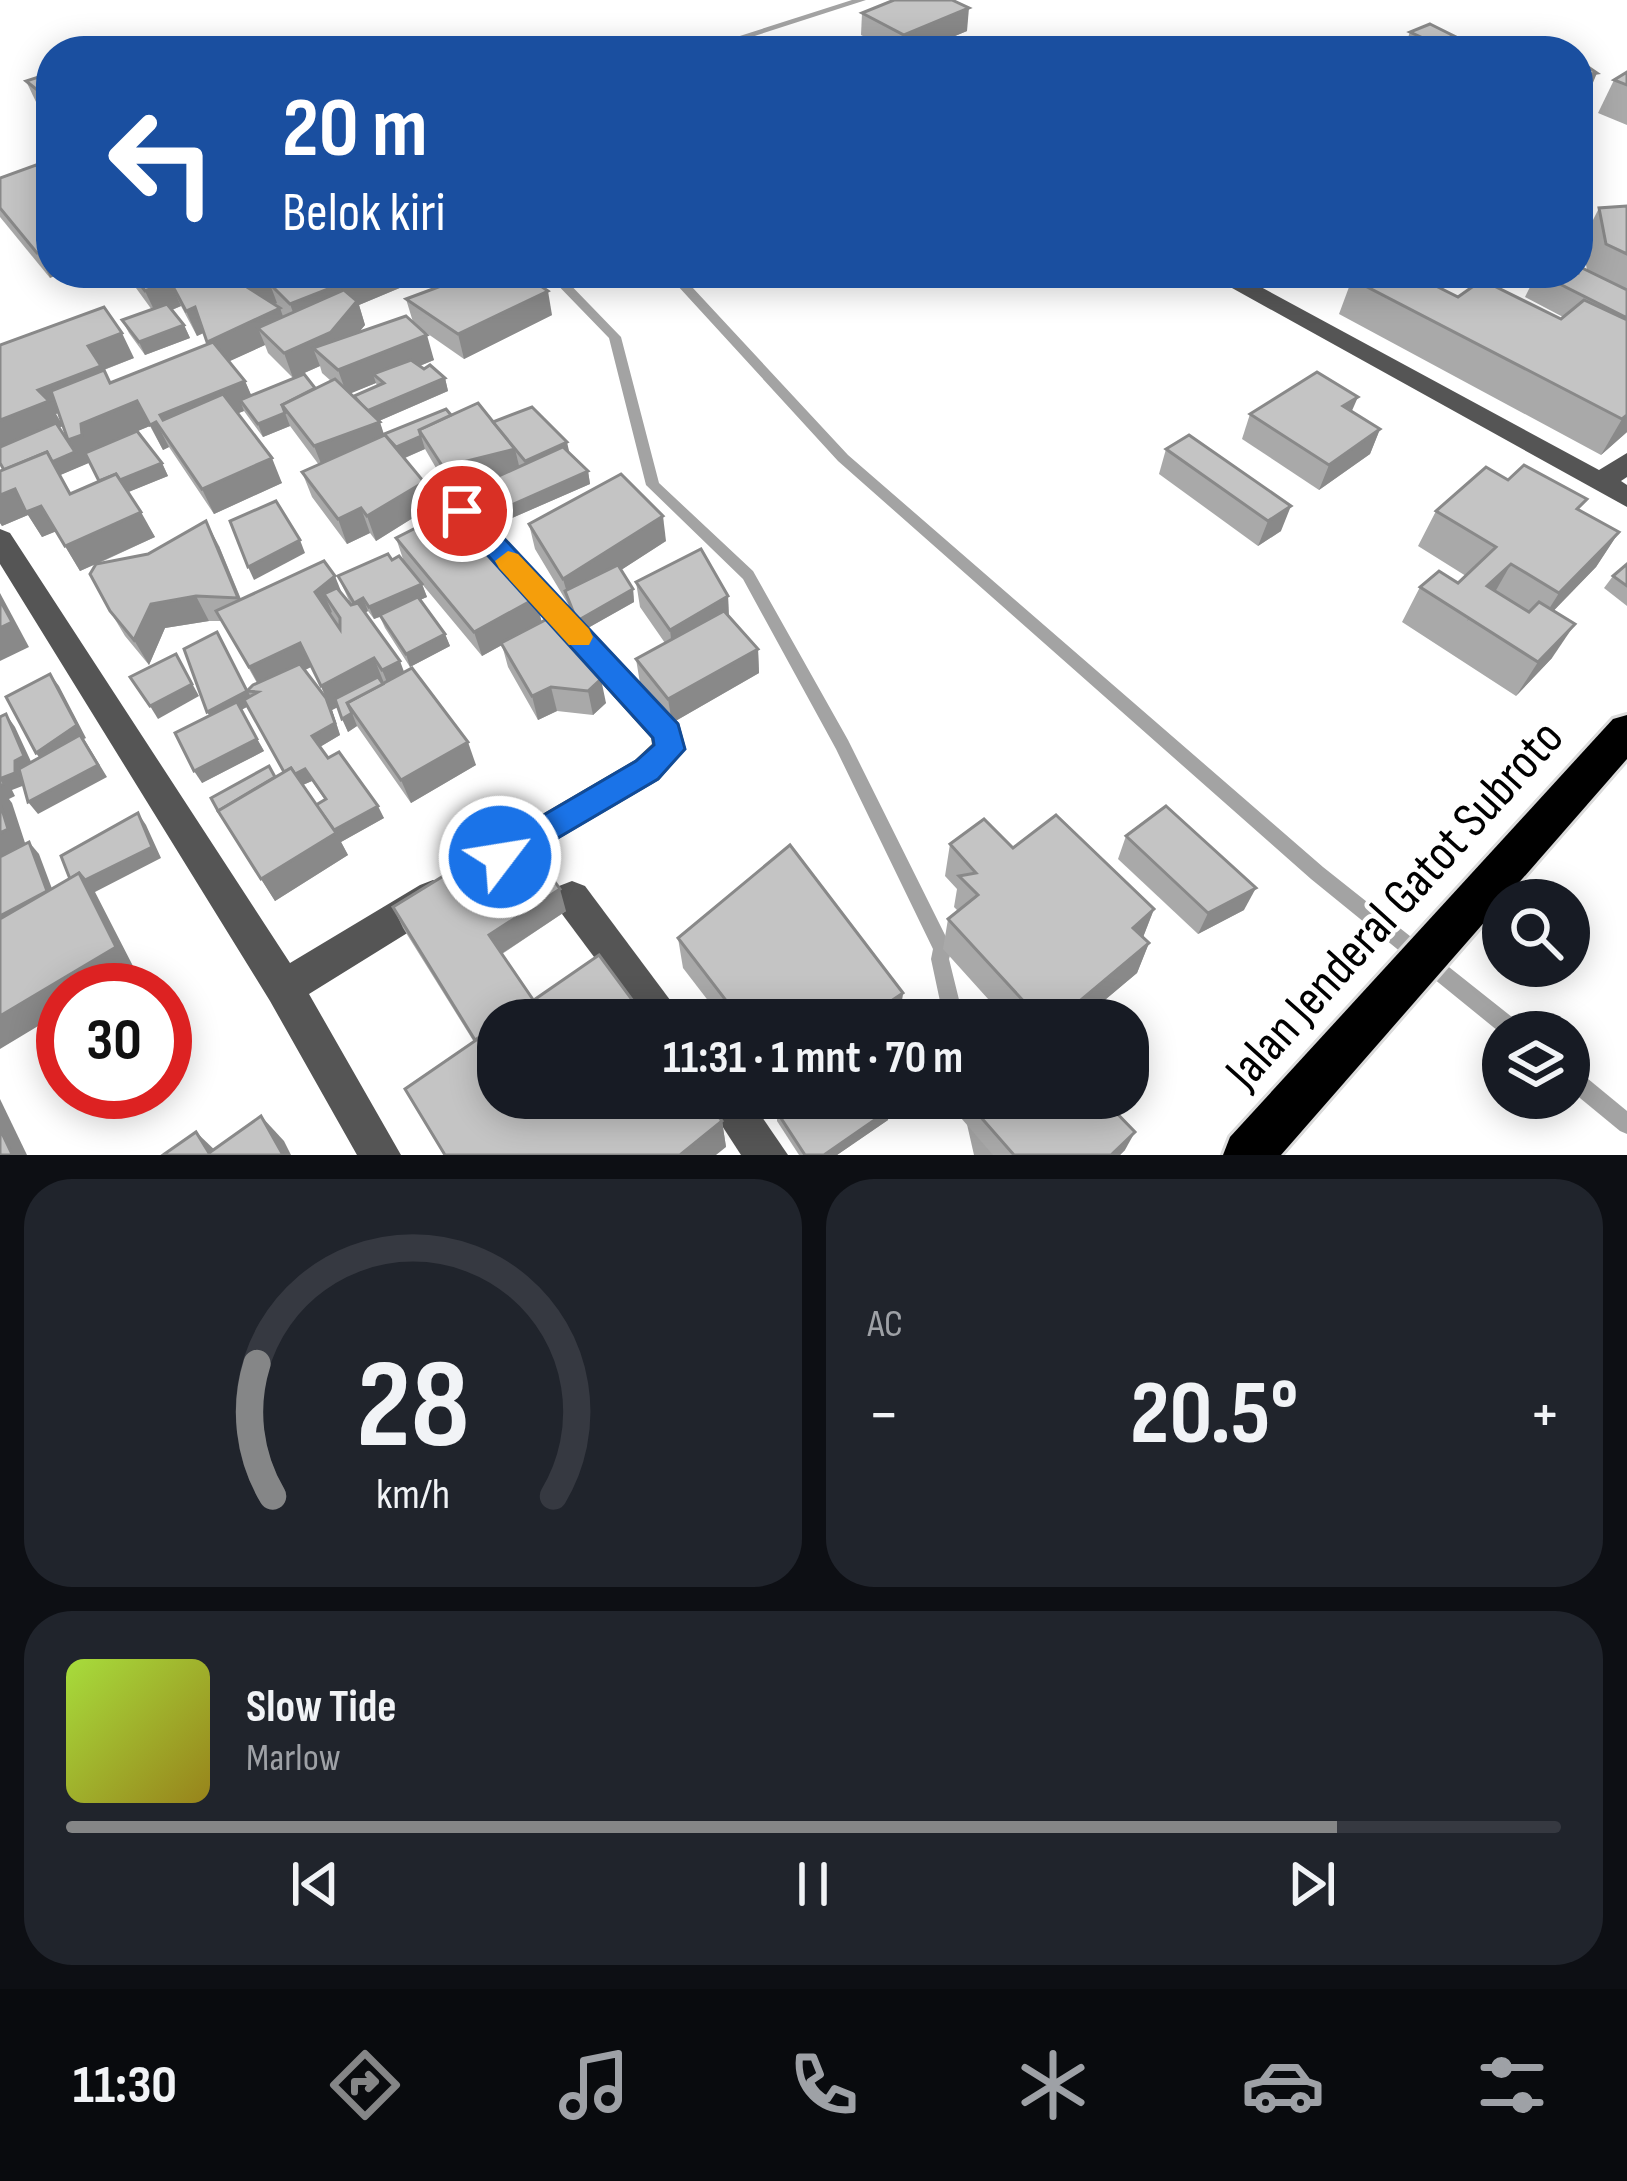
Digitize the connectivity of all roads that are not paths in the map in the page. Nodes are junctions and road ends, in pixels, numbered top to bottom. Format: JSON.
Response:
{"nodes":[{"id":1,"x":1244,"y":288,"type":"edge"},
{"id":2,"x":1627,"y":462,"type":"edge"},
{"id":3,"x":1614,"y":490,"type":"edge"},
{"id":4,"x":462,"y":511,"type":"edge"},
{"id":5,"x":0,"y":540,"type":"edge"},
{"id":6,"x":1627,"y":731,"type":"edge"},
{"id":7,"x":572,"y":898,"type":"dead end"},
{"id":8,"x":284,"y":988,"type":"junction"},
{"id":9,"x":648,"y":999,"type":"edge"},
{"id":10,"x":740,"y":1119,"type":"edge"},
{"id":11,"x":380,"y":1155,"type":"edge"},
{"id":12,"x":767,"y":1155,"type":"edge"},
{"id":13,"x":1248,"y":1155,"type":"edge"}],
"edges":[{"from":1,"to":3,"type":"street"},
{"from":2,"to":3,"type":"street"},
{"from":4,"to":8,"type":"street"},
{"from":5,"to":8,"type":"street"},
{"from":6,"to":13,"type":"highway","name":"Jalan Jenderal Gatot Subroto"},
{"from":7,"to":9,"type":"street"},
{"from":8,"to":11,"type":"street"},
{"from":10,"to":12,"type":"street"}]}
